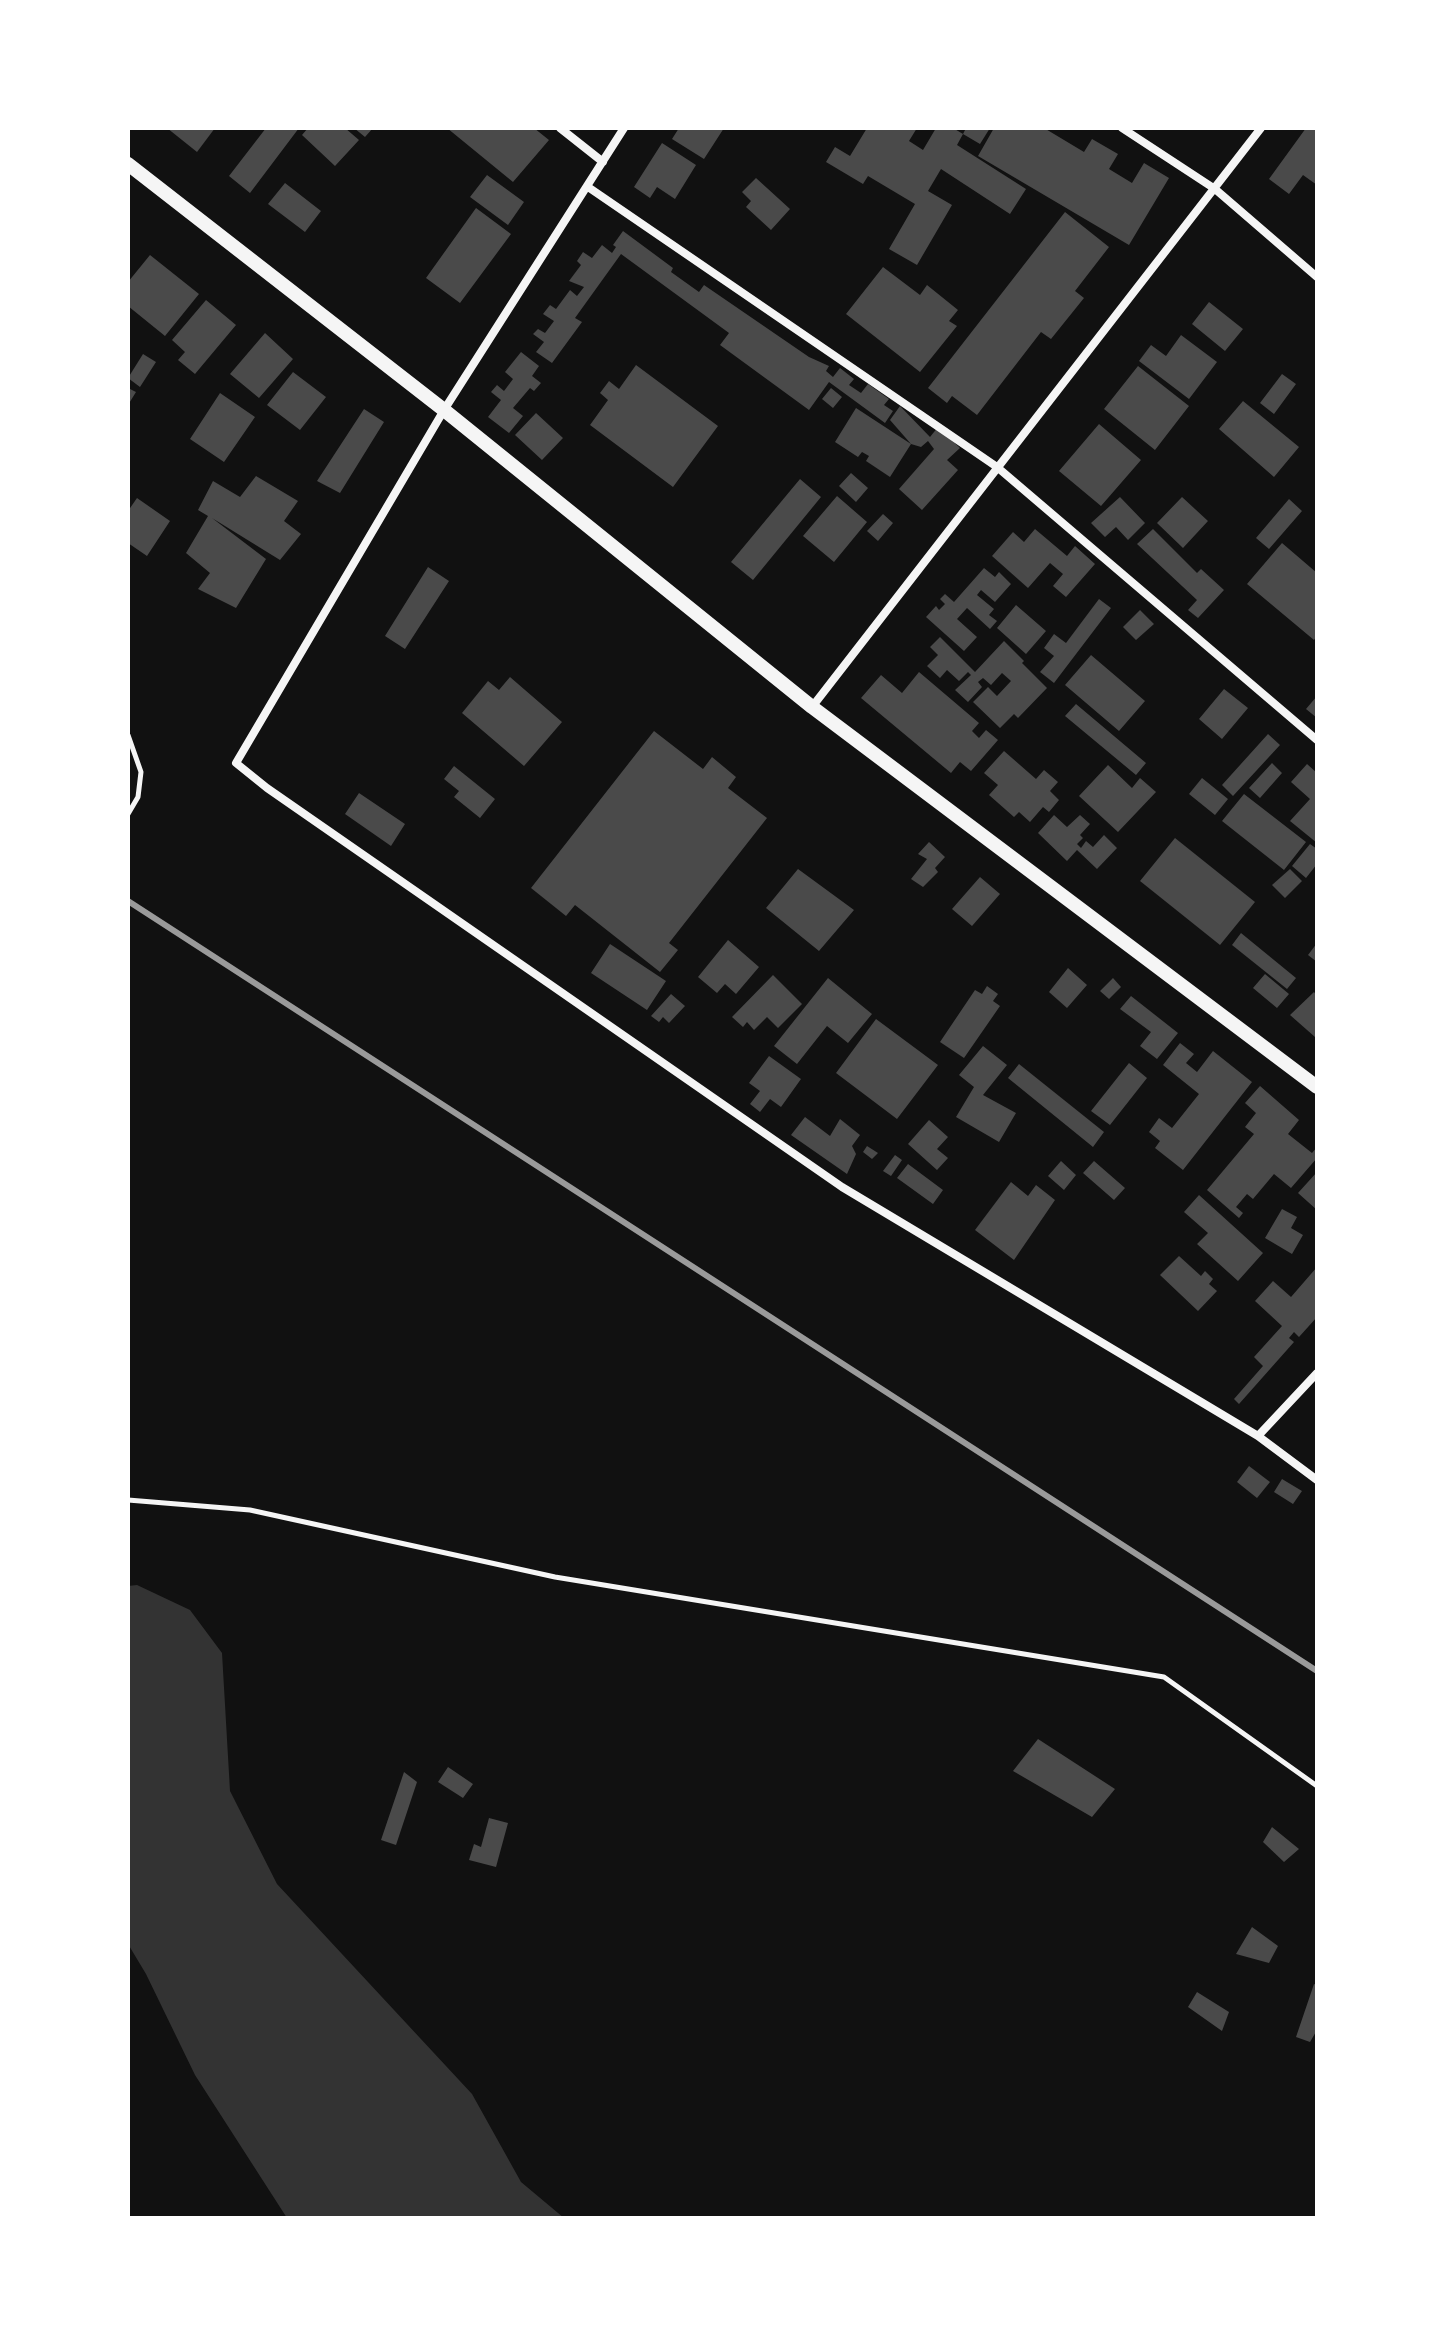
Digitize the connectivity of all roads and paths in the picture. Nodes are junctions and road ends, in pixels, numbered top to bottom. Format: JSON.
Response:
{"nodes":[{"id":1,"x":560,"y":128,"type":"edge"},
{"id":2,"x":624,"y":128,"type":"edge"},
{"id":3,"x":1122,"y":128,"type":"edge"},
{"id":4,"x":1261,"y":128,"type":"edge"},
{"id":5,"x":603,"y":162,"type":"junction"},
{"id":6,"x":128,"y":164,"type":"edge"},
{"id":7,"x":588,"y":187,"type":"junction"},
{"id":8,"x":1215,"y":189,"type":"junction"},
{"id":9,"x":1317,"y":277,"type":"edge"},
{"id":10,"x":444,"y":410,"type":"junction"},
{"id":11,"x":997,"y":467,"type":"junction"},
{"id":12,"x":812,"y":707,"type":"junction"},
{"id":13,"x":128,"y":735,"type":"edge"},
{"id":14,"x":1317,"y":740,"type":"edge"},
{"id":15,"x":128,"y":814,"type":"edge"},
{"id":16,"x":1317,"y":1087,"type":"edge"},
{"id":17,"x":1317,"y":1373,"type":"edge"},
{"id":18,"x":1258,"y":1436,"type":"junction"},
{"id":19,"x":1317,"y":1480,"type":"edge"},
{"id":20,"x":128,"y":1500,"type":"edge"},
{"id":21,"x":1317,"y":1786,"type":"edge"}],
"edges":[{"from":1,"to":5,"type":"street"},
{"from":2,"to":5,"type":"street"},
{"from":3,"to":8,"type":"street"},
{"from":4,"to":8,"type":"street"},
{"from":5,"to":7,"type":"street"},
{"from":6,"to":10,"type":"street"},
{"from":7,"to":10,"type":"street"},
{"from":7,"to":11,"type":"street"},
{"from":8,"to":9,"type":"street"},
{"from":8,"to":11,"type":"street"},
{"from":10,"to":12,"type":"street"},
{"from":10,"to":18,"type":"street"},
{"from":11,"to":12,"type":"street"},
{"from":11,"to":14,"type":"street"},
{"from":12,"to":16,"type":"street"},
{"from":13,"to":15,"type":"path"},
{"from":17,"to":18,"type":"street"},
{"from":18,"to":19,"type":"street"},
{"from":20,"to":21,"type":"path"}]}
